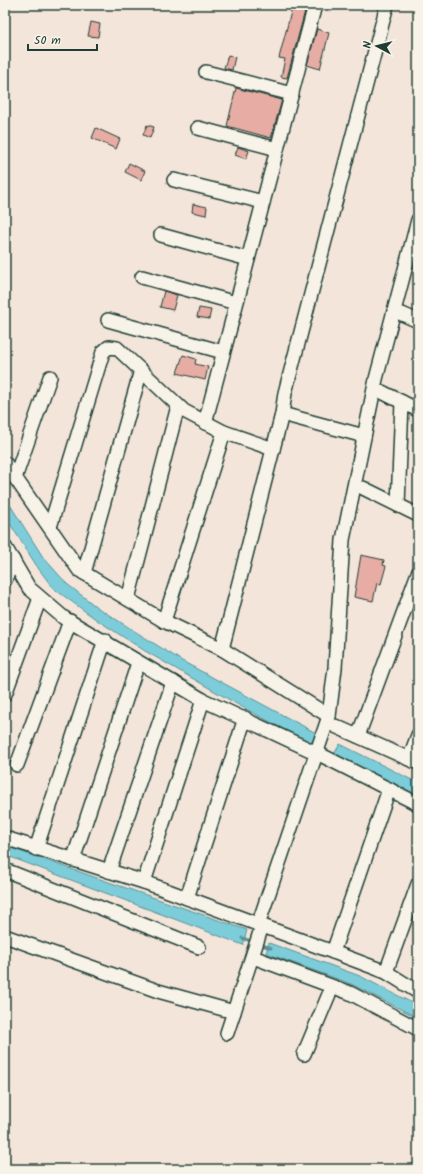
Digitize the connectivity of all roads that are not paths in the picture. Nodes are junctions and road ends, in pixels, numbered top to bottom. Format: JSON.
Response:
{"nodes":[{"id":1,"x":315,"y":5,"type":"edge"},
{"id":2,"x":387,"y":5,"type":"edge"},
{"id":3,"x":206,"y":72,"type":"dead end"},
{"id":4,"x":292,"y":94,"type":"junction"},
{"id":5,"x":198,"y":128,"type":"dead end"},
{"id":6,"x":277,"y":148,"type":"junction"},
{"id":7,"x":174,"y":180,"type":"dead end"},
{"id":8,"x":263,"y":202,"type":"junction"},
{"id":9,"x":418,"y":220,"type":"edge"},
{"id":10,"x":161,"y":236,"type":"dead end"},
{"id":11,"x":418,"y":253,"type":"edge"},
{"id":12,"x":248,"y":259,"type":"junction"},
{"id":13,"x":142,"y":277,"type":"dead end"},
{"id":14,"x":236,"y":303,"type":"junction"},
{"id":15,"x":402,"y":314,"type":"junction"},
{"id":16,"x":108,"y":320,"type":"dead end"},
{"id":17,"x":418,"y":321,"type":"edge"},
{"id":18,"x":223,"y":352,"type":"junction"},
{"id":19,"x":141,"y":370,"type":"junction"},
{"id":20,"x":50,"y":377,"type":"dead end"},
{"id":21,"x":382,"y":392,"type":"junction"},
{"id":22,"x":402,"y":402,"type":"junction"},
{"id":23,"x":178,"y":406,"type":"junction"},
{"id":24,"x":418,"y":410,"type":"edge"},
{"id":25,"x":282,"y":414,"type":"junction"},
{"id":26,"x":205,"y":423,"type":"junction"},
{"id":27,"x":224,"y":432,"type":"junction"},
{"id":28,"x":364,"y":436,"type":"junction"},
{"id":29,"x":273,"y":449,"type":"junction"},
{"id":30,"x":5,"y":463,"type":"edge"},
{"id":31,"x":15,"y":478,"type":"junction"},
{"id":32,"x":362,"y":488,"type":"junction"},
{"id":33,"x":398,"y":505,"type":"junction"},
{"id":34,"x":418,"y":515,"type":"edge"},
{"id":35,"x":50,"y":527,"type":"junction"},
{"id":36,"x":5,"y":547,"type":"edge"},
{"id":37,"x":13,"y":560,"type":"junction"},
{"id":38,"x":84,"y":573,"type":"junction"},
{"id":39,"x":418,"y":573,"type":"edge"},
{"id":40,"x":5,"y":580,"type":"edge"},
{"id":41,"x":40,"y":598,"type":"junction"},
{"id":42,"x":128,"y":599,"type":"junction"},
{"id":43,"x":164,"y":620,"type":"junction"},
{"id":44,"x":70,"y":621,"type":"junction"},
{"id":45,"x":104,"y":640,"type":"junction"},
{"id":46,"x":222,"y":649,"type":"junction"},
{"id":47,"x":138,"y":662,"type":"junction"},
{"id":48,"x":173,"y":682,"type":"junction"},
{"id":49,"x":5,"y":694,"type":"edge"},
{"id":50,"x":203,"y":700,"type":"junction"},
{"id":51,"x":245,"y":718,"type":"junction"},
{"id":52,"x":332,"y":721,"type":"junction"},
{"id":53,"x":418,"y":735,"type":"edge"},
{"id":54,"x":358,"y":736,"type":"junction"},
{"id":55,"x":320,"y":755,"type":"junction"},
{"id":56,"x":414,"y":761,"type":"edge"},
{"id":57,"x":17,"y":765,"type":"dead end"},
{"id":58,"x":389,"y":789,"type":"junction"},
{"id":59,"x":418,"y":804,"type":"edge"},
{"id":60,"x":5,"y":838,"type":"edge"},
{"id":61,"x":36,"y":849,"type":"junction"},
{"id":62,"x":73,"y":860,"type":"junction"},
{"id":63,"x":5,"y":870,"type":"edge"},
{"id":64,"x":110,"y":871,"type":"junction"},
{"id":65,"x":144,"y":882,"type":"junction"},
{"id":66,"x":418,"y":884,"type":"edge"},
{"id":67,"x":187,"y":898,"type":"junction"},
{"id":68,"x":262,"y":926,"type":"junction"},
{"id":69,"x":5,"y":936,"type":"edge"},
{"id":70,"x":199,"y":947,"type":"dead end"},
{"id":71,"x":333,"y":952,"type":"junction"},
{"id":72,"x":254,"y":954,"type":"junction"},
{"id":73,"x":386,"y":972,"type":"junction"},
{"id":74,"x":332,"y":987,"type":"junction"},
{"id":75,"x":418,"y":992,"type":"edge"},
{"id":76,"x":234,"y":1012,"type":"junction"},
{"id":77,"x":418,"y":1028,"type":"edge"},
{"id":78,"x":227,"y":1033,"type":"dead end"},
{"id":79,"x":304,"y":1054,"type":"dead end"}],
"edges":[{"from":1,"to":4,"type":"street"},
{"from":2,"to":25,"type":"street"},
{"from":3,"to":4,"type":"street"},
{"from":4,"to":6,"type":"street"},
{"from":5,"to":6,"type":"street"},
{"from":6,"to":8,"type":"street"},
{"from":7,"to":8,"type":"street"},
{"from":8,"to":12,"type":"street"},
{"from":9,"to":28,"type":"street"},
{"from":10,"to":12,"type":"street"},
{"from":11,"to":15,"type":"street"},
{"from":12,"to":14,"type":"street"},
{"from":13,"to":14,"type":"street"},
{"from":14,"to":18,"type":"street"},
{"from":15,"to":17,"type":"street"},
{"from":15,"to":21,"type":"street"},
{"from":16,"to":18,"type":"street"},
{"from":18,"to":26,"type":"street"},
{"from":19,"to":23,"type":"street"},
{"from":19,"to":35,"type":"street"},
{"from":19,"to":38,"type":"street"},
{"from":20,"to":31,"type":"street"},
{"from":21,"to":22,"type":"street"},
{"from":21,"to":32,"type":"street"},
{"from":22,"to":24,"type":"street"},
{"from":22,"to":33,"type":"street"},
{"from":23,"to":26,"type":"street"},
{"from":23,"to":42,"type":"street"},
{"from":25,"to":28,"type":"street"},
{"from":25,"to":29,"type":"street"},
{"from":26,"to":27,"type":"street"},
{"from":27,"to":29,"type":"street"},
{"from":27,"to":43,"type":"street"},
{"from":28,"to":52,"type":"street"},
{"from":29,"to":46,"type":"street"},
{"from":30,"to":31,"type":"street"},
{"from":31,"to":35,"type":"street"},
{"from":32,"to":33,"type":"street"},
{"from":32,"to":52,"type":"street"},
{"from":33,"to":34,"type":"street"},
{"from":35,"to":38,"type":"street"},
{"from":36,"to":37,"type":"street"},
{"from":37,"to":40,"type":"street"},
{"from":37,"to":41,"type":"street"},
{"from":38,"to":42,"type":"street"},
{"from":39,"to":54,"type":"street"},
{"from":41,"to":44,"type":"street"},
{"from":41,"to":49,"type":"street"},
{"from":42,"to":43,"type":"street"},
{"from":43,"to":46,"type":"street"},
{"from":44,"to":45,"type":"street"},
{"from":44,"to":57,"type":"street"},
{"from":45,"to":47,"type":"street"},
{"from":45,"to":61,"type":"street"},
{"from":46,"to":52,"type":"street"},
{"from":47,"to":48,"type":"street"},
{"from":47,"to":62,"type":"street"},
{"from":48,"to":50,"type":"street"},
{"from":48,"to":64,"type":"street"},
{"from":50,"to":51,"type":"street"},
{"from":50,"to":65,"type":"street"},
{"from":51,"to":55,"type":"street"},
{"from":51,"to":67,"type":"street"},
{"from":52,"to":54,"type":"street"},
{"from":52,"to":55,"type":"street"},
{"from":53,"to":56,"type":"street"},
{"from":54,"to":56,"type":"street"},
{"from":55,"to":58,"type":"street"},
{"from":55,"to":68,"type":"street"},
{"from":58,"to":59,"type":"street"},
{"from":58,"to":71,"type":"street"},
{"from":60,"to":61,"type":"street"},
{"from":61,"to":62,"type":"street"},
{"from":62,"to":64,"type":"street"},
{"from":63,"to":70,"type":"street"},
{"from":64,"to":65,"type":"street"},
{"from":65,"to":67,"type":"street"},
{"from":66,"to":73,"type":"street"},
{"from":67,"to":68,"type":"street"},
{"from":68,"to":71,"type":"street"},
{"from":68,"to":72,"type":"street"},
{"from":69,"to":76,"type":"street"},
{"from":71,"to":73,"type":"street"},
{"from":72,"to":74,"type":"street"},
{"from":72,"to":76,"type":"street"},
{"from":73,"to":75,"type":"street"},
{"from":74,"to":77,"type":"street"},
{"from":74,"to":79,"type":"street"},
{"from":76,"to":78,"type":"street"}]}
